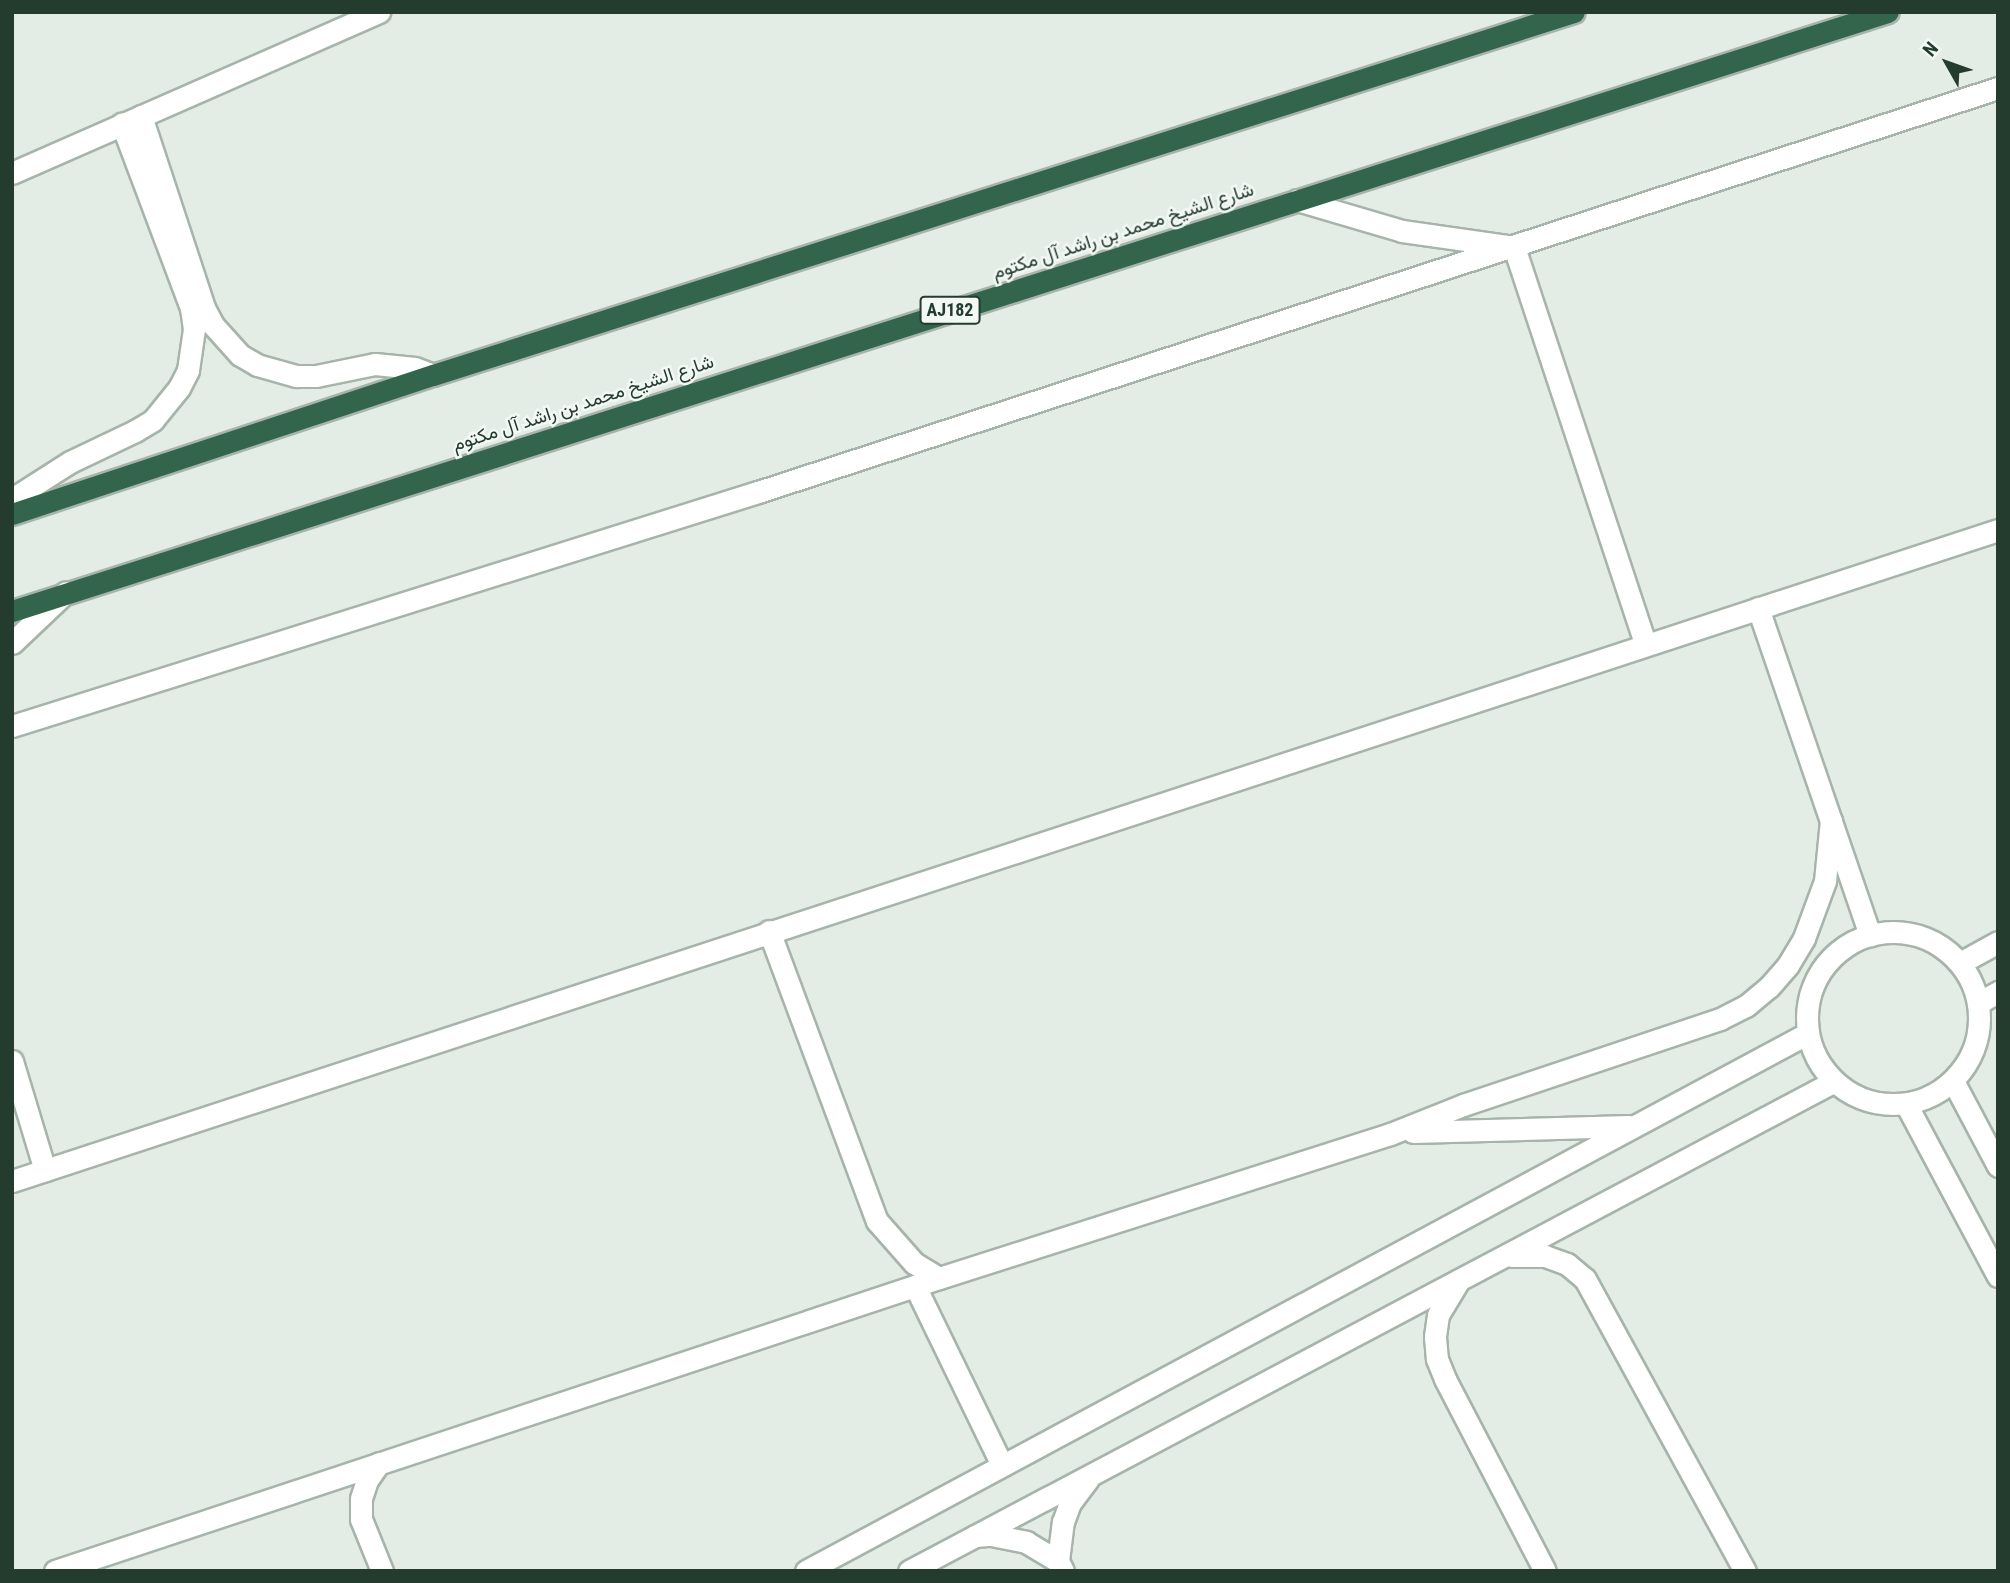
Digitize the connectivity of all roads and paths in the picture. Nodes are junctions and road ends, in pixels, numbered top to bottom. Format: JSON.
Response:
{"nodes":[{"id":1,"x":379,"y":12,"type":"edge"},
{"id":2,"x":1574,"y":12,"type":"edge"},
{"id":3,"x":1888,"y":12,"type":"edge"},
{"id":4,"x":1556,"y":16,"type":"edge"},
{"id":5,"x":1998,"y":88,"type":"edge"},
{"id":6,"x":132,"y":120,"type":"junction"},
{"id":7,"x":12,"y":173,"type":"edge"},
{"id":8,"x":1297,"y":200,"type":"junction"},
{"id":9,"x":1514,"y":247,"type":"junction"},
{"id":10,"x":433,"y":375,"type":"junction"},
{"id":11,"x":12,"y":499,"type":"edge"},
{"id":12,"x":12,"y":514,"type":"edge"},
{"id":13,"x":1998,"y":530,"type":"edge"},
{"id":14,"x":66,"y":592,"type":"junction"},
{"id":15,"x":1758,"y":608,"type":"junction"},
{"id":16,"x":12,"y":611,"type":"edge"},
{"id":17,"x":12,"y":643,"type":"edge"},
{"id":18,"x":1646,"y":645,"type":"junction"},
{"id":19,"x":12,"y":726,"type":"edge"},
{"id":20,"x":1831,"y":820,"type":"junction"},
{"id":21,"x":769,"y":931,"type":"junction"},
{"id":22,"x":1870,"y":935,"type":"junction"},
{"id":23,"x":1998,"y":942,"type":"edge"},
{"id":24,"x":1960,"y":963,"type":"junction"},
{"id":25,"x":1998,"y":992,"type":"edge"},
{"id":26,"x":1978,"y":1003,"type":"junction"},
{"id":27,"x":1808,"y":1034,"type":"junction"},
{"id":28,"x":12,"y":1061,"type":"edge"},
{"id":29,"x":1953,"y":1081,"type":"junction"},
{"id":30,"x":1833,"y":1082,"type":"junction"},
{"id":31,"x":1906,"y":1104,"type":"junction"},
{"id":32,"x":1638,"y":1126,"type":"junction"},
{"id":33,"x":1390,"y":1134,"type":"junction"},
{"id":34,"x":1998,"y":1166,"type":"edge"},
{"id":35,"x":45,"y":1170,"type":"junction"},
{"id":36,"x":12,"y":1181,"type":"edge"},
{"id":37,"x":1499,"y":1258,"type":"junction"},
{"id":38,"x":1998,"y":1276,"type":"edge"},
{"id":39,"x":1461,"y":1277,"type":"junction"},
{"id":40,"x":939,"y":1278,"type":"junction"},
{"id":41,"x":915,"y":1286,"type":"junction"},
{"id":42,"x":379,"y":1463,"type":"junction"},
{"id":43,"x":1002,"y":1465,"type":"junction"},
{"id":44,"x":1094,"y":1472,"type":"junction"},
{"id":45,"x":973,"y":1536,"type":"junction"},
{"id":46,"x":1061,"y":1566,"type":"edge"},
{"id":47,"x":55,"y":1571,"type":"edge"},
{"id":48,"x":382,"y":1571,"type":"edge"},
{"id":49,"x":806,"y":1571,"type":"edge"},
{"id":50,"x":909,"y":1571,"type":"edge"},
{"id":51,"x":1545,"y":1571,"type":"edge"},
{"id":52,"x":1745,"y":1571,"type":"edge"}],
"edges":[{"from":1,"to":6,"type":"street"},
{"from":2,"to":4,"type":"highway"},
{"from":3,"to":8,"type":"highway","name":"شارع الشيخ محمد بن راشد آل مكتوم","number":"AJ182"},
{"from":4,"to":10,"type":"highway"},
{"from":5,"to":9,"type":"street"},
{"from":6,"to":7,"type":"street"},
{"from":6,"to":10,"type":"street"},
{"from":6,"to":11,"type":"street"},
{"from":8,"to":9,"type":"street"},
{"from":8,"to":14,"type":"highway","name":"شارع الشيخ محمد بن راشد آل مكتوم","number":"AJ182"},
{"from":9,"to":18,"type":"street"},
{"from":9,"to":19,"type":"street"},
{"from":10,"to":12,"type":"highway"},
{"from":13,"to":15,"type":"street"},
{"from":14,"to":16,"type":"highway","name":"شارع الشيخ محمد بن راشد آل مكتوم","number":"AJ182"},
{"from":14,"to":17,"type":"street"},
{"from":15,"to":18,"type":"street"},
{"from":15,"to":20,"type":"street"},
{"from":18,"to":21,"type":"street"},
{"from":20,"to":22,"type":"street"},
{"from":20,"to":33,"type":"street"},
{"from":21,"to":35,"type":"street"},
{"from":21,"to":40,"type":"street"},
{"from":22,"to":24,"type":"street"},
{"from":22,"to":27,"type":"street"},
{"from":23,"to":24,"type":"street"},
{"from":24,"to":26,"type":"street"},
{"from":25,"to":26,"type":"street"},
{"from":26,"to":29,"type":"street"},
{"from":27,"to":30,"type":"street"},
{"from":27,"to":32,"type":"street"},
{"from":28,"to":35,"type":"street"},
{"from":29,"to":31,"type":"street"},
{"from":29,"to":34,"type":"street"},
{"from":30,"to":31,"type":"street"},
{"from":30,"to":37,"type":"street"},
{"from":31,"to":38,"type":"street"},
{"from":32,"to":33,"type":"street"},
{"from":32,"to":43,"type":"street"},
{"from":33,"to":40,"type":"street"},
{"from":35,"to":36,"type":"street"},
{"from":37,"to":39,"type":"street"},
{"from":37,"to":52,"type":"street"},
{"from":39,"to":44,"type":"street"},
{"from":39,"to":51,"type":"street"},
{"from":40,"to":41,"type":"street"},
{"from":41,"to":42,"type":"street"},
{"from":41,"to":43,"type":"street"},
{"from":42,"to":47,"type":"street"},
{"from":42,"to":48,"type":"street"},
{"from":43,"to":49,"type":"street"},
{"from":44,"to":45,"type":"street"},
{"from":44,"to":46,"type":"street"},
{"from":45,"to":46,"type":"street"},
{"from":45,"to":50,"type":"street"}]}
